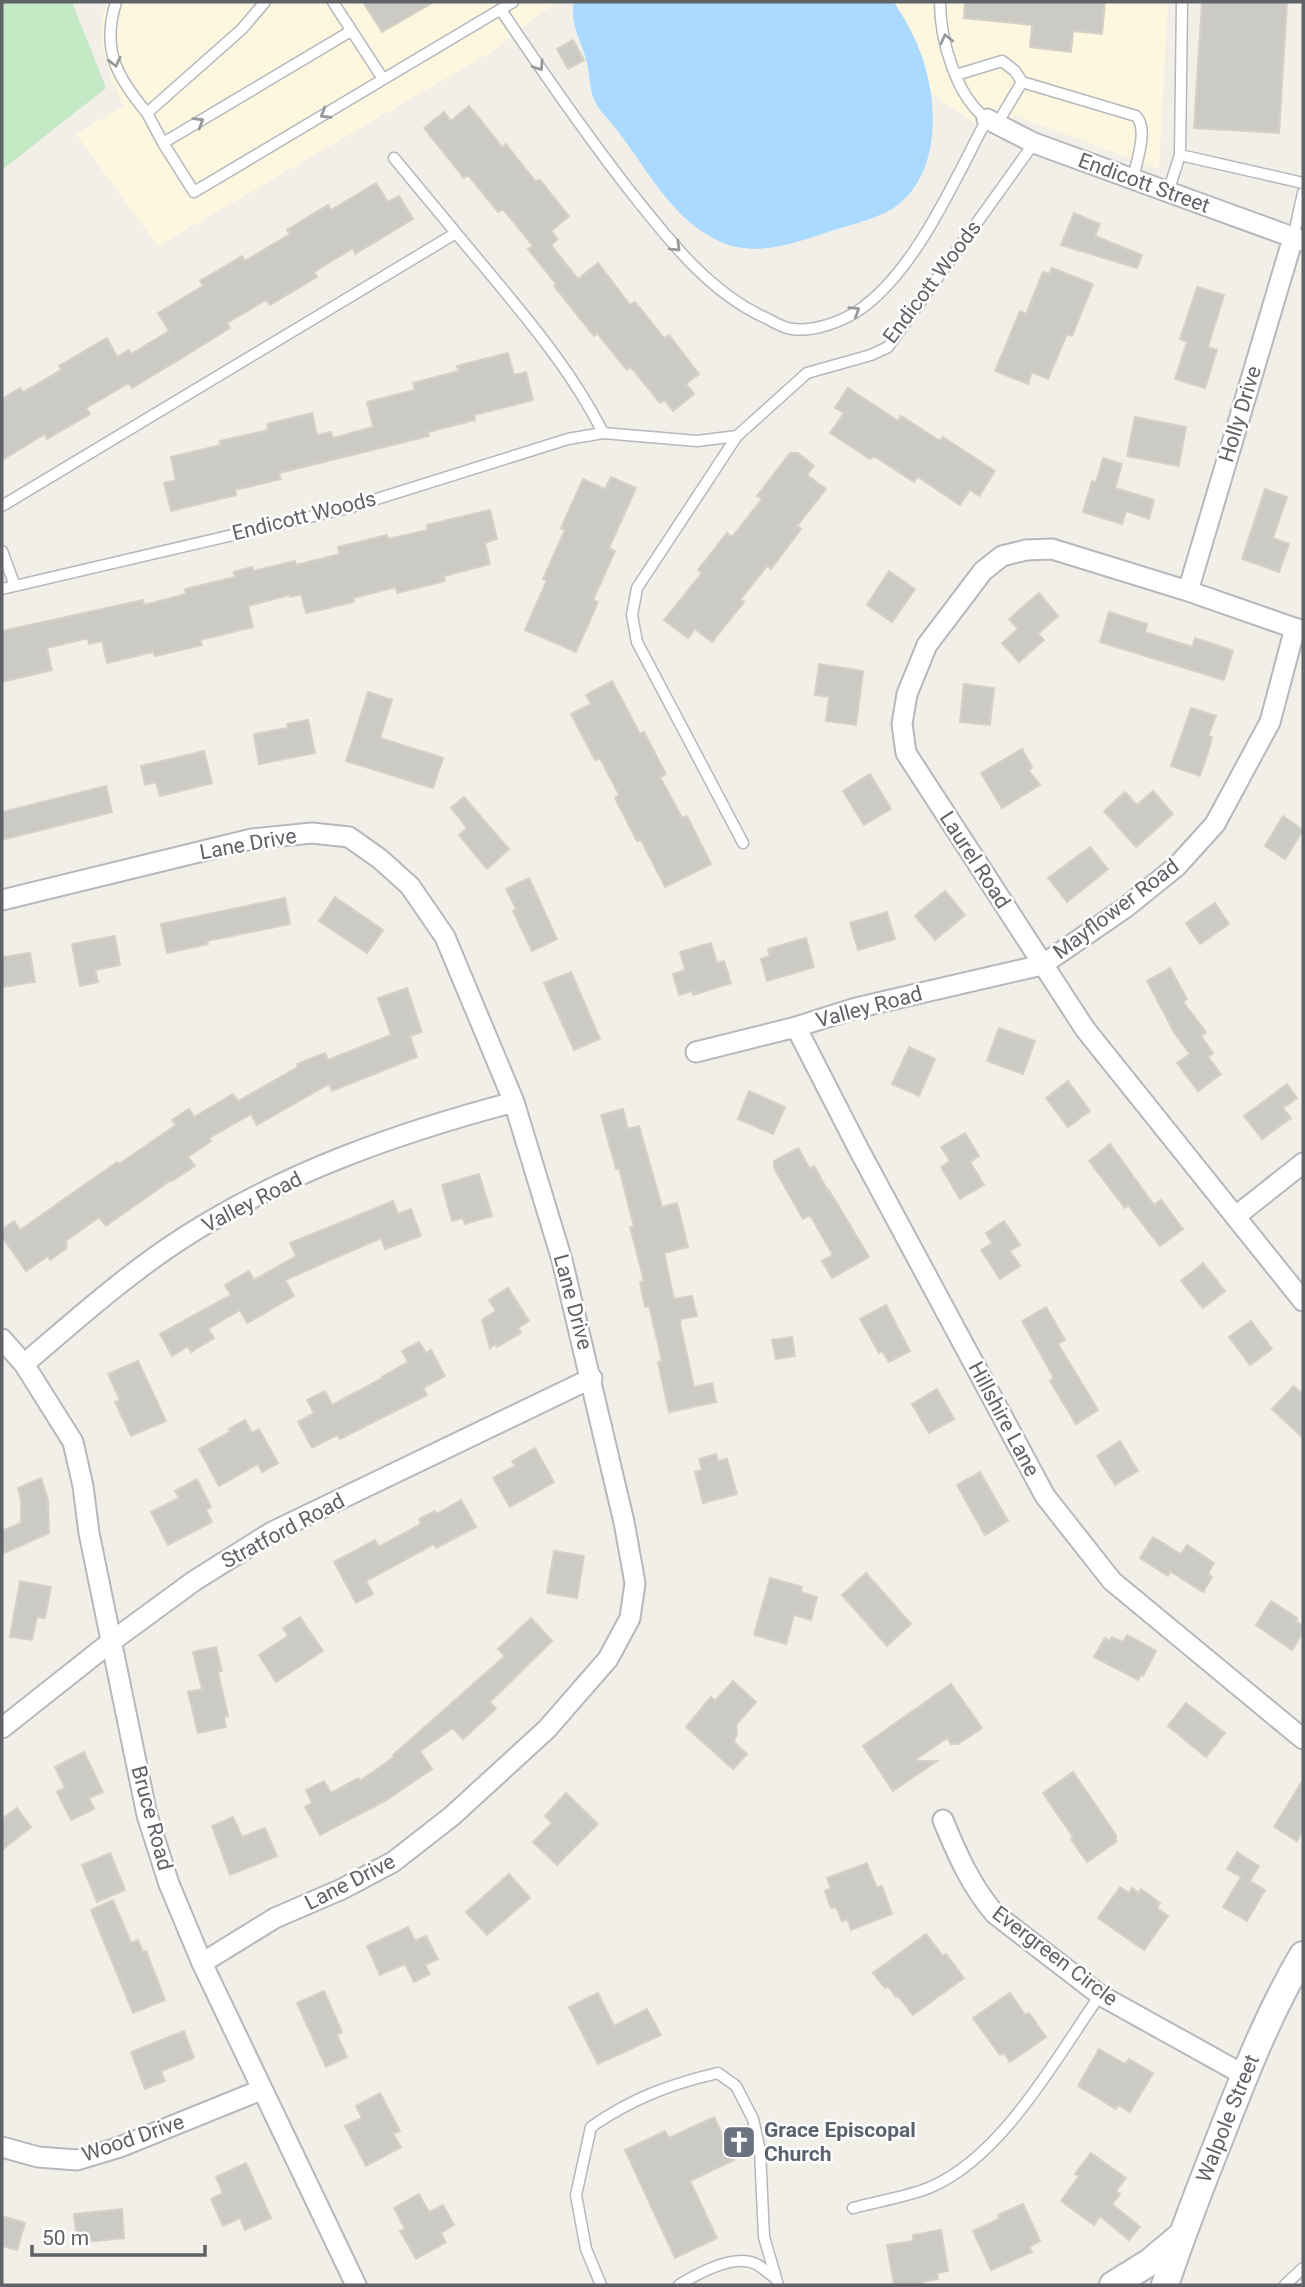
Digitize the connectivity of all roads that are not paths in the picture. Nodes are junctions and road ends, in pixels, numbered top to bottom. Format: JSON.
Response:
{"nodes":[{"id":1,"x":116,"y":2,"type":"edge"},
{"id":2,"x":265,"y":2,"type":"edge"},
{"id":3,"x":333,"y":2,"type":"edge"},
{"id":4,"x":513,"y":2,"type":"edge"},
{"id":5,"x":940,"y":2,"type":"edge"},
{"id":6,"x":1182,"y":2,"type":"edge"},
{"id":7,"x":500,"y":10,"type":"junction"},
{"id":8,"x":351,"y":32,"type":"junction"},
{"id":9,"x":956,"y":75,"type":"junction"},
{"id":10,"x":383,"y":79,"type":"junction"},
{"id":11,"x":1022,"y":82,"type":"junction"},
{"id":12,"x":147,"y":113,"type":"junction"},
{"id":13,"x":992,"y":122,"type":"junction"},
{"id":14,"x":163,"y":143,"type":"junction"},
{"id":15,"x":1034,"y":143,"type":"junction"},
{"id":16,"x":1180,"y":155,"type":"junction"},
{"id":17,"x":394,"y":158,"type":"dead end"},
{"id":18,"x":1133,"y":179,"type":"junction"},
{"id":19,"x":1303,"y":183,"type":"edge"},
{"id":20,"x":1168,"y":192,"type":"junction"},
{"id":21,"x":1303,"y":193,"type":"edge"},
{"id":22,"x":456,"y":233,"type":"junction"},
{"id":23,"x":1298,"y":240,"type":"edge"},
{"id":24,"x":603,"y":433,"type":"junction"},
{"id":25,"x":737,"y":436,"type":"junction"},
{"id":26,"x":2,"y":506,"type":"edge"},
{"id":27,"x":2,"y":551,"type":"edge"},
{"id":28,"x":15,"y":586,"type":"junction"},
{"id":29,"x":2,"y":589,"type":"edge"},
{"id":30,"x":1188,"y":591,"type":"junction"},
{"id":31,"x":1299,"y":629,"type":"edge"},
{"id":32,"x":743,"y":843,"type":"dead end"},
{"id":33,"x":2,"y":900,"type":"edge"},
{"id":34,"x":1042,"y":965,"type":"junction"},
{"id":35,"x":796,"y":1027,"type":"junction"},
{"id":36,"x":695,"y":1052,"type":"dead end"},
{"id":37,"x":514,"y":1102,"type":"junction"},
{"id":38,"x":1303,"y":1163,"type":"edge"},
{"id":39,"x":1236,"y":1216,"type":"junction"},
{"id":40,"x":1303,"y":1301,"type":"edge"},
{"id":41,"x":2,"y":1339,"type":"edge"},
{"id":42,"x":24,"y":1364,"type":"junction"},
{"id":43,"x":592,"y":1378,"type":"junction"},
{"id":44,"x":113,"y":1641,"type":"junction"},
{"id":45,"x":2,"y":1728,"type":"edge"},
{"id":46,"x":1303,"y":1740,"type":"edge"},
{"id":47,"x":943,"y":1819,"type":"dead end"},
{"id":48,"x":1303,"y":1955,"type":"edge"},
{"id":49,"x":202,"y":1963,"type":"junction"},
{"id":50,"x":1100,"y":1995,"type":"junction"},
{"id":51,"x":1244,"y":2075,"type":"junction"},
{"id":52,"x":261,"y":2090,"type":"junction"},
{"id":53,"x":2,"y":2147,"type":"edge"},
{"id":54,"x":853,"y":2208,"type":"dead end"},
{"id":55,"x":1182,"y":2234,"type":"junction"},
{"id":56,"x":1303,"y":2268,"type":"edge"},
{"id":57,"x":776,"y":2281,"type":"edge"},
{"id":58,"x":356,"y":2285,"type":"edge"},
{"id":59,"x":601,"y":2285,"type":"edge"},
{"id":60,"x":678,"y":2285,"type":"edge"},
{"id":61,"x":1113,"y":2285,"type":"edge"},
{"id":62,"x":1165,"y":2285,"type":"edge"},
{"id":63,"x":1285,"y":2285,"type":"edge"}],
"edges":[{"from":1,"to":12,"type":"lane","one_way":true},
{"from":2,"to":12,"type":"lane"},
{"from":3,"to":8,"type":"lane"},
{"from":4,"to":7,"type":"lane"},
{"from":9,"to":5,"type":"lane","one_way":true},
{"from":6,"to":16,"type":"lane"},
{"from":7,"to":10,"type":"lane"},
{"from":7,"to":13,"type":"lane","one_way":true},
{"from":8,"to":10,"type":"lane"},
{"from":14,"to":8,"type":"lane","one_way":true},
{"from":9,"to":11,"type":"lane"},
{"from":9,"to":13,"type":"lane"},
{"from":10,"to":14,"type":"lane","one_way":true},
{"from":11,"to":13,"type":"lane"},
{"from":11,"to":18,"type":"lane"},
{"from":12,"to":14,"type":"lane"},
{"from":13,"to":15,"type":"street","name":"Endicott Street"},
{"from":15,"to":18,"type":"street","name":"Endicott Street"},
{"from":15,"to":25,"type":"lane","name":"Endicott Woods"},
{"from":16,"to":19,"type":"lane"},
{"from":16,"to":20,"type":"lane"},
{"from":17,"to":22,"type":"lane"},
{"from":18,"to":20,"type":"street","name":"Endicott Street"},
{"from":20,"to":23,"type":"street","name":"Endicott Street"},
{"from":21,"to":23,"type":"lane"},
{"from":22,"to":24,"type":"lane"},
{"from":22,"to":26,"type":"lane"},
{"from":23,"to":30,"type":"street","name":"Holly Drive"},
{"from":24,"to":25,"type":"lane","name":"Endicott Woods"},
{"from":24,"to":28,"type":"lane","name":"Endicott Woods"},
{"from":25,"to":32,"type":"lane","name":"Endicott Woods"},
{"from":27,"to":28,"type":"lane"},
{"from":28,"to":29,"type":"lane","name":"Endicott Woods"},
{"from":30,"to":31,"type":"street","name":"Laurel Road"},
{"from":30,"to":34,"type":"street","name":"Laurel Road"},
{"from":31,"to":34,"type":"street","name":"Mayflower Road"},
{"from":33,"to":37,"type":"street","name":"Lane Drive"},
{"from":34,"to":35,"type":"street","name":"Valley Road"},
{"from":34,"to":39,"type":"street","name":"Laurel Road"},
{"from":35,"to":36,"type":"street","name":"Valley Road"},
{"from":35,"to":46,"type":"street","name":"Hillshire Lane"},
{"from":37,"to":42,"type":"street","name":"Valley Road"},
{"from":37,"to":43,"type":"street","name":"Lane Drive"},
{"from":38,"to":39,"type":"street"},
{"from":39,"to":40,"type":"street","name":"Laurel Road"},
{"from":41,"to":42,"type":"street","name":"Bruce Road"},
{"from":42,"to":44,"type":"street","name":"Bruce Road"},
{"from":43,"to":44,"type":"street","name":"Stratford Road"},
{"from":43,"to":49,"type":"street","name":"Lane Drive"},
{"from":44,"to":45,"type":"street","name":"Stratford Road"},
{"from":44,"to":49,"type":"street","name":"Bruce Road"},
{"from":47,"to":50,"type":"street","name":"Evergreen Circle"},
{"from":48,"to":51,"type":"main road","name":"Walpole Street"},
{"from":49,"to":52,"type":"street","name":"Bruce Road"},
{"from":50,"to":51,"type":"street","name":"Evergreen Circle"},
{"from":50,"to":54,"type":"lane"},
{"from":51,"to":55,"type":"main road","name":"Walpole Street"},
{"from":52,"to":53,"type":"street","name":"Wood Drive"},
{"from":52,"to":58,"type":"street","name":"Bruce Road"},
{"from":55,"to":61,"type":"main road"},
{"from":55,"to":62,"type":"main road","name":"Walpole Street"},
{"from":56,"to":63,"type":"lane"},
{"from":57,"to":59,"type":"lane"},
{"from":57,"to":60,"type":"lane"}]}
